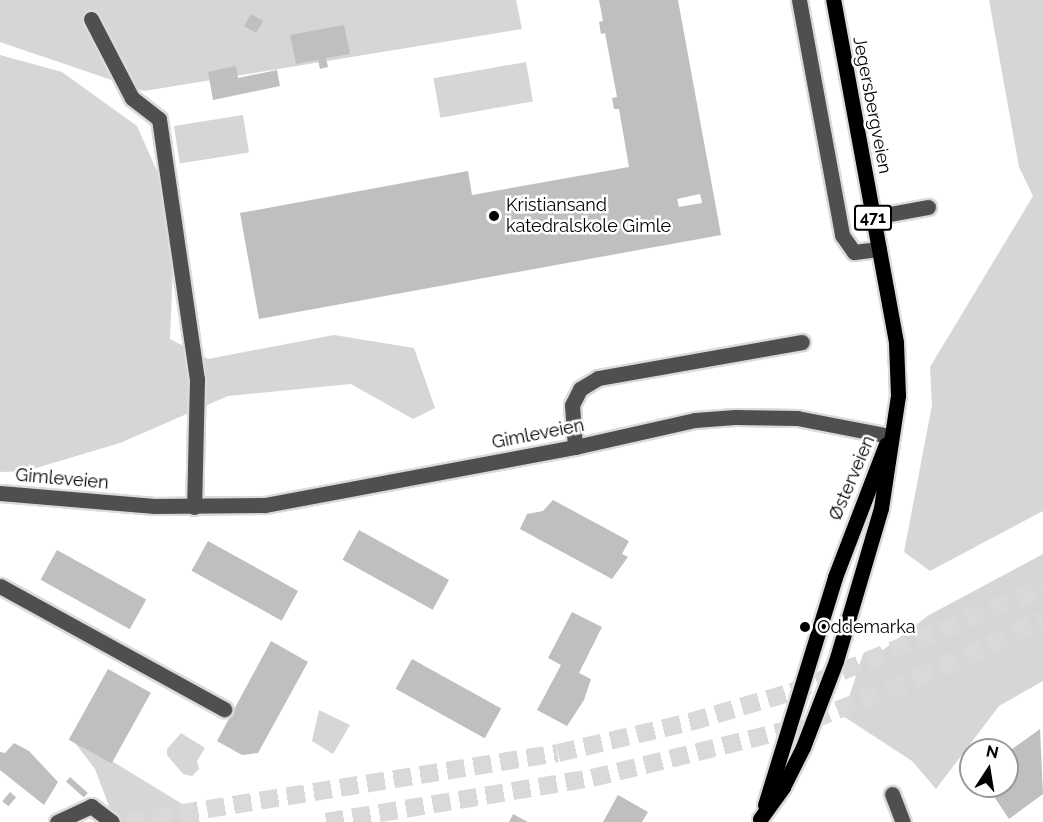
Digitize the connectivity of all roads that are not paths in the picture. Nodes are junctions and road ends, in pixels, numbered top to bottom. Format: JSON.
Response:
{"nodes":[{"id":1,"x":799,"y":0,"type":"edge"},
{"id":2,"x":833,"y":0,"type":"edge"},
{"id":3,"x":91,"y":19,"type":"dead end"},
{"id":4,"x":928,"y":207,"type":"dead end"},
{"id":5,"x":873,"y":217,"type":"junction"},
{"id":6,"x":879,"y":249,"type":"junction"},
{"id":7,"x":802,"y":342,"type":"dead end"},
{"id":8,"x":890,"y":436,"type":"junction"},
{"id":9,"x":575,"y":447,"type":"junction"},
{"id":10,"x":0,"y":494,"type":"edge"},
{"id":11,"x":194,"y":507,"type":"junction"},
{"id":12,"x":0,"y":586,"type":"edge"},
{"id":13,"x":224,"y":709,"type":"dead end"},
{"id":14,"x":892,"y":794,"type":"dead end"},
{"id":15,"x":760,"y":821,"type":"edge"},
{"id":16,"x":57,"y":822,"type":"edge"},
{"id":17,"x":112,"y":822,"type":"edge"},
{"id":18,"x":903,"y":822,"type":"edge"}],
"edges":[{"from":1,"to":6,"type":"street"},
{"from":2,"to":5,"type":"main road","name":"Jegersbergveien","number":"471"},
{"from":3,"to":11,"type":"street"},
{"from":4,"to":5,"type":"street"},
{"from":5,"to":6,"type":"main road","name":"Jegersbergveien","number":"471"},
{"from":6,"to":8,"type":"main road","name":"Jegersbergveien","number":"471"},
{"from":7,"to":9,"type":"street"},
{"from":8,"to":9,"type":"street","name":"Gimleveien"},
{"from":8,"to":15,"type":"main road","name":"Østerveien","number":"471"},
{"from":8,"to":15,"type":"main road","name":"Østerveien","number":"471"},
{"from":9,"to":11,"type":"street","name":"Gimleveien"},
{"from":10,"to":11,"type":"street","name":"Gimleveien"},
{"from":12,"to":13,"type":"street"},
{"from":14,"to":18,"type":"street"},
{"from":16,"to":17,"type":"street"}]}
